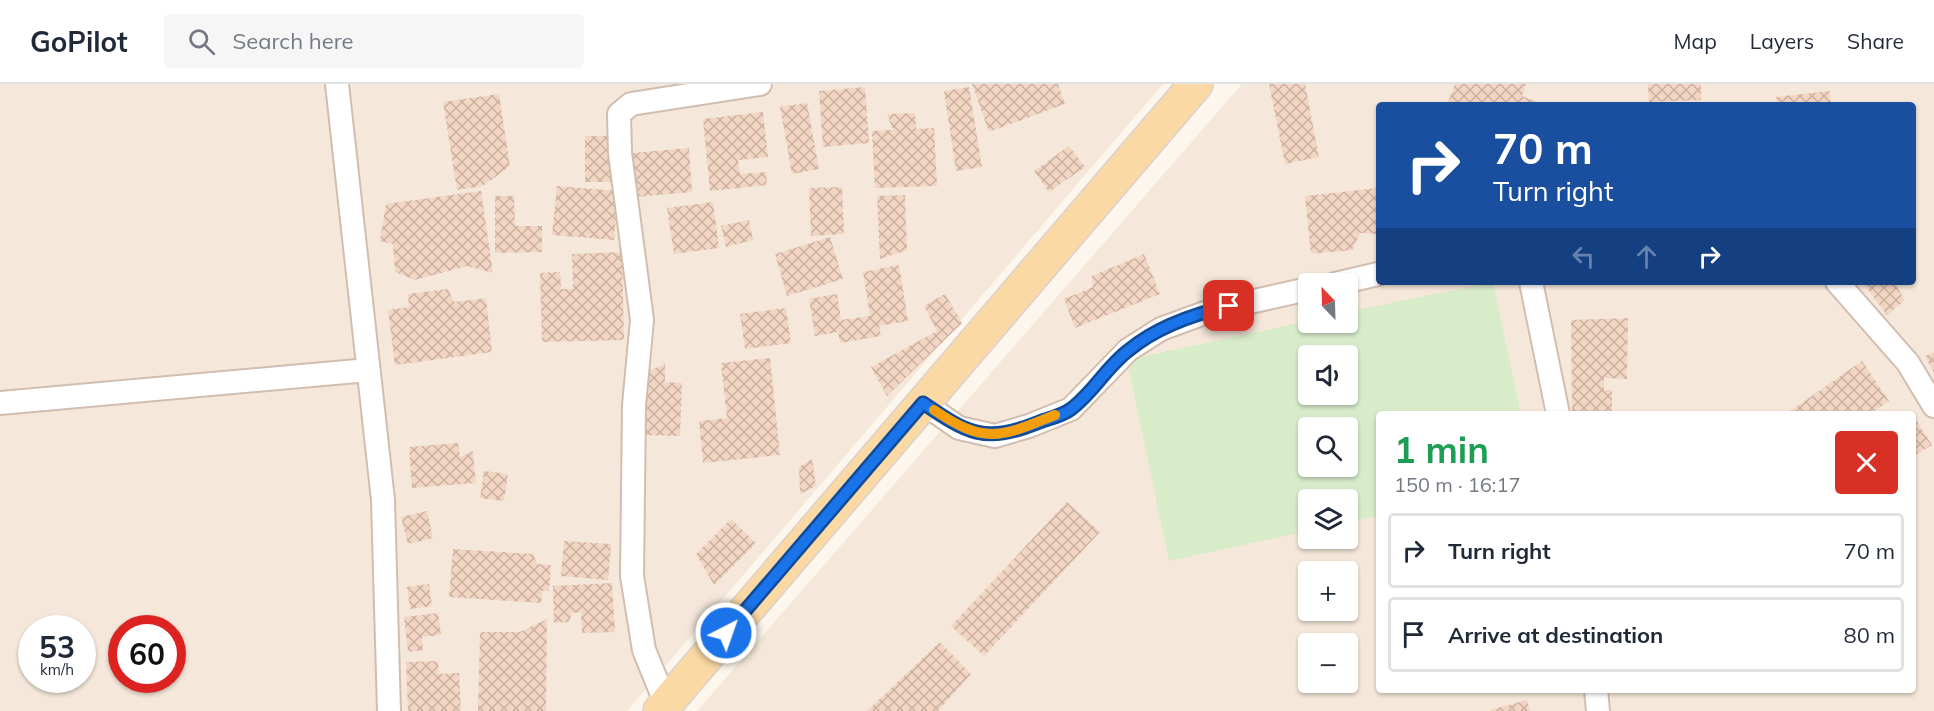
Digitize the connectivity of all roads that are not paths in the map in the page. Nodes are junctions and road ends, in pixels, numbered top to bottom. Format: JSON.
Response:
{"nodes":[{"id":1,"x":337,"y":84,"type":"edge"},
{"id":2,"x":760,"y":84,"type":"edge"},
{"id":3,"x":1191,"y":86,"type":"edge"},
{"id":4,"x":1376,"y":274,"type":"edge"},
{"id":5,"x":1358,"y":279,"type":"edge"},
{"id":6,"x":1532,"y":285,"type":"edge"},
{"id":7,"x":1840,"y":285,"type":"edge"},
{"id":8,"x":1298,"y":291,"type":"edge"},
{"id":9,"x":368,"y":370,"type":"junction"},
{"id":10,"x":0,"y":403,"type":"edge"},
{"id":11,"x":923,"y":403,"type":"junction"},
{"id":12,"x":1934,"y":406,"type":"edge"},
{"id":13,"x":1557,"y":411,"type":"edge"},
{"id":14,"x":1596,"y":693,"type":"edge"},
{"id":15,"x":663,"y":707,"type":"edge"},
{"id":16,"x":389,"y":711,"type":"edge"},
{"id":17,"x":1598,"y":711,"type":"edge"}],
"edges":[{"from":1,"to":9,"type":"street"},
{"from":2,"to":15,"type":"street"},
{"from":3,"to":11,"type":"main road"},
{"from":4,"to":5,"type":"street"},
{"from":6,"to":13,"type":"street"},
{"from":7,"to":12,"type":"street"},
{"from":8,"to":11,"type":"street"},
{"from":9,"to":10,"type":"street"},
{"from":9,"to":16,"type":"street"},
{"from":11,"to":15,"type":"main road"},
{"from":14,"to":17,"type":"street"}]}
